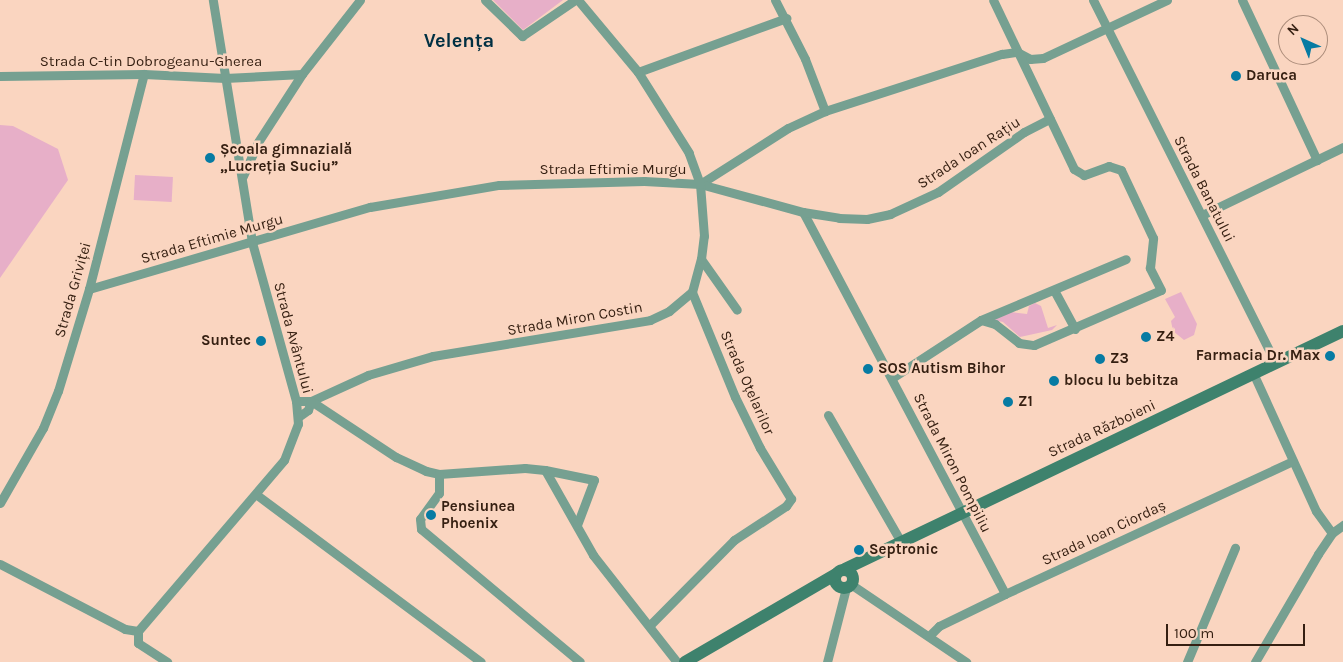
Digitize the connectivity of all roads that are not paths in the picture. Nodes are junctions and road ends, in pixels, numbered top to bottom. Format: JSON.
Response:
{"nodes":[{"id":1,"x":213,"y":0,"type":"edge"},
{"id":2,"x":360,"y":0,"type":"edge"},
{"id":3,"x":485,"y":0,"type":"edge"},
{"id":4,"x":577,"y":0,"type":"edge"},
{"id":5,"x":775,"y":0,"type":"edge"},
{"id":6,"x":993,"y":0,"type":"edge"},
{"id":7,"x":1094,"y":0,"type":"edge"},
{"id":8,"x":1167,"y":0,"type":"edge"},
{"id":9,"x":1242,"y":0,"type":"edge"},
{"id":10,"x":786,"y":18,"type":"junction"},
{"id":11,"x":1105,"y":28,"type":"junction"},
{"id":12,"x":1017,"y":52,"type":"junction"},
{"id":13,"x":638,"y":72,"type":"junction"},
{"id":14,"x":144,"y":74,"type":"junction"},
{"id":15,"x":302,"y":74,"type":"junction"},
{"id":16,"x":0,"y":76,"type":"edge"},
{"id":17,"x":225,"y":78,"type":"junction"},
{"id":18,"x":825,"y":111,"type":"junction"},
{"id":19,"x":1050,"y":119,"type":"junction"},
{"id":20,"x":1343,"y":147,"type":"edge"},
{"id":21,"x":1317,"y":160,"type":"junction"},
{"id":22,"x":243,"y":176,"type":"junction"},
{"id":23,"x":700,"y":184,"type":"junction"},
{"id":24,"x":803,"y":212,"type":"junction"},
{"id":25,"x":1202,"y":215,"type":"junction"},
{"id":26,"x":252,"y":242,"type":"junction"},
{"id":27,"x":1126,"y":258,"type":"dead end"},
{"id":28,"x":702,"y":259,"type":"junction"},
{"id":29,"x":88,"y":289,"type":"junction"},
{"id":30,"x":692,"y":292,"type":"junction"},
{"id":31,"x":1055,"y":292,"type":"junction"},
{"id":32,"x":737,"y":310,"type":"dead end"},
{"id":33,"x":981,"y":320,"type":"junction"},
{"id":34,"x":1075,"y":329,"type":"junction"},
{"id":35,"x":1342,"y":334,"type":"edge"},
{"id":36,"x":1276,"y":364,"type":"junction"},
{"id":37,"x":1254,"y":375,"type":"junction"},
{"id":38,"x":892,"y":378,"type":"junction"},
{"id":39,"x":296,"y":401,"type":"junction"},
{"id":40,"x":311,"y":401,"type":"junction"},
{"id":41,"x":828,"y":415,"type":"dead end"},
{"id":42,"x":298,"y":417,"type":"junction"},
{"id":43,"x":1293,"y":461,"type":"junction"},
{"id":44,"x":545,"y":470,"type":"junction"},
{"id":45,"x":438,"y":474,"type":"junction"},
{"id":46,"x":257,"y":496,"type":"junction"},
{"id":47,"x":0,"y":503,"type":"edge"},
{"id":48,"x":962,"y":513,"type":"junction"},
{"id":49,"x":577,"y":525,"type":"junction"},
{"id":50,"x":1343,"y":525,"type":"edge"},
{"id":51,"x":1332,"y":533,"type":"junction"},
{"id":52,"x":902,"y":542,"type":"junction"},
{"id":53,"x":1235,"y":548,"type":"dead end"},
{"id":54,"x":875,"y":556,"type":"junction"},
{"id":55,"x":0,"y":564,"type":"edge"},
{"id":56,"x":841,"y":572,"type":"junction"},
{"id":57,"x":848,"y":585,"type":"junction"},
{"id":58,"x":1005,"y":594,"type":"junction"},
{"id":59,"x":798,"y":598,"type":"junction"},
{"id":60,"x":650,"y":625,"type":"junction"},
{"id":61,"x":138,"y":631,"type":"junction"},
{"id":62,"x":929,"y":636,"type":"junction"},
{"id":63,"x":168,"y":662,"type":"edge"},
{"id":64,"x":481,"y":662,"type":"edge"},
{"id":65,"x":580,"y":662,"type":"edge"},
{"id":66,"x":677,"y":662,"type":"edge"},
{"id":67,"x":685,"y":662,"type":"edge"},
{"id":68,"x":827,"y":662,"type":"edge"},
{"id":69,"x":966,"y":662,"type":"edge"},
{"id":70,"x":1187,"y":662,"type":"edge"},
{"id":71,"x":1255,"y":662,"type":"edge"}],
"edges":[{"from":1,"to":17,"type":"street","name":"Strada Avântului"},
{"from":2,"to":15,"type":"street"},
{"from":3,"to":4,"type":"street"},
{"from":4,"to":13,"type":"street"},
{"from":5,"to":10,"type":"street"},
{"from":6,"to":12,"type":"street"},
{"from":7,"to":11,"type":"street","name":"Strada Banatului"},
{"from":8,"to":11,"type":"street","name":"Strada Eftimie Murgu"},
{"from":9,"to":21,"type":"street"},
{"from":10,"to":13,"type":"street"},
{"from":10,"to":18,"type":"street"},
{"from":11,"to":12,"type":"street","name":"Strada Eftimie Murgu"},
{"from":11,"to":25,"type":"street","name":"Strada Banatului"},
{"from":12,"to":18,"type":"street","name":"Strada Eftimie Murgu"},
{"from":12,"to":19,"type":"street"},
{"from":13,"to":23,"type":"street"},
{"from":14,"to":16,"type":"street","name":"Strada C-tin Dobrogeanu-Gherea"},
{"from":14,"to":17,"type":"street","name":"Strada C-tin Dobrogeanu-Gherea"},
{"from":14,"to":29,"type":"street","name":"Strada Griviței"},
{"from":15,"to":17,"type":"street","name":"Strada C-tin Dobrogeanu-Gherea"},
{"from":15,"to":22,"type":"street"},
{"from":17,"to":22,"type":"street","name":"Strada Avântului"},
{"from":18,"to":23,"type":"street","name":"Strada Eftimie Murgu"},
{"from":19,"to":24,"type":"street","name":"Strada Ioan Rațiu"},
{"from":19,"to":34,"type":"street"},
{"from":20,"to":21,"type":"street"},
{"from":21,"to":25,"type":"street"},
{"from":22,"to":26,"type":"street","name":"Strada Avântului"},
{"from":23,"to":24,"type":"street","name":"Strada Ioan Rațiu"},
{"from":23,"to":26,"type":"street","name":"Strada Eftimie Murgu"},
{"from":23,"to":28,"type":"street"},
{"from":24,"to":38,"type":"street","name":"Strada Miron Pompiliu"},
{"from":25,"to":36,"type":"street","name":"Strada Banatului"},
{"from":26,"to":29,"type":"street","name":"Strada Eftimie Murgu"},
{"from":26,"to":39,"type":"street","name":"Strada Avântului"},
{"from":27,"to":31,"type":"street"},
{"from":28,"to":30,"type":"street"},
{"from":28,"to":32,"type":"street"},
{"from":29,"to":47,"type":"street","name":"Strada Griviței"},
{"from":30,"to":40,"type":"street","name":"Strada Miron Costin"},
{"from":30,"to":60,"type":"street","name":"Strada Oțelarilor"},
{"from":31,"to":33,"type":"street"},
{"from":31,"to":34,"type":"street"},
{"from":33,"to":34,"type":"street"},
{"from":33,"to":38,"type":"street"},
{"from":35,"to":36,"type":"street","name":"Strada Războieni"},
{"from":36,"to":37,"type":"street","name":"Strada Războieni"},
{"from":37,"to":43,"type":"street"},
{"from":37,"to":48,"type":"street","name":"Strada Războieni"},
{"from":38,"to":48,"type":"street","name":"Strada Miron Pompiliu"},
{"from":39,"to":40,"type":"street","name":"Strada Miron Costin"},
{"from":39,"to":42,"type":"street","name":"Strada Avântului"},
{"from":40,"to":42,"type":"street","name":"Strada Miron Costin"},
{"from":40,"to":45,"type":"street"},
{"from":41,"to":52,"type":"street"},
{"from":42,"to":46,"type":"street","name":"Strada Avântului"},
{"from":43,"to":51,"type":"street"},
{"from":43,"to":58,"type":"street","name":"Strada Ioan Ciordaș"},
{"from":44,"to":45,"type":"street"},
{"from":44,"to":49,"type":"street"},
{"from":44,"to":49,"type":"street"},
{"from":45,"to":65,"type":"street"},
{"from":46,"to":61,"type":"street","name":"Strada Avântului"},
{"from":46,"to":64,"type":"street"},
{"from":48,"to":52,"type":"street","name":"Strada Războieni"},
{"from":48,"to":58,"type":"street","name":"Strada Miron Pompiliu"},
{"from":49,"to":60,"type":"street"},
{"from":50,"to":51,"type":"street"},
{"from":51,"to":71,"type":"street"},
{"from":52,"to":54,"type":"street","name":"Strada Războieni"},
{"from":53,"to":70,"type":"street"},
{"from":54,"to":56,"type":"street","name":"Strada Războieni"},
{"from":54,"to":57,"type":"street","name":"Strada Războieni"},
{"from":55,"to":61,"type":"street"},
{"from":56,"to":57,"type":"street"},
{"from":56,"to":59,"type":"street","name":"Strada Războieni"},
{"from":57,"to":59,"type":"street"},
{"from":57,"to":62,"type":"street"},
{"from":57,"to":68,"type":"street"},
{"from":58,"to":62,"type":"street","name":"Strada Ioan Ciordaș"},
{"from":59,"to":67,"type":"street"},
{"from":60,"to":66,"type":"street"},
{"from":61,"to":63,"type":"street"},
{"from":62,"to":69,"type":"street"}]}
